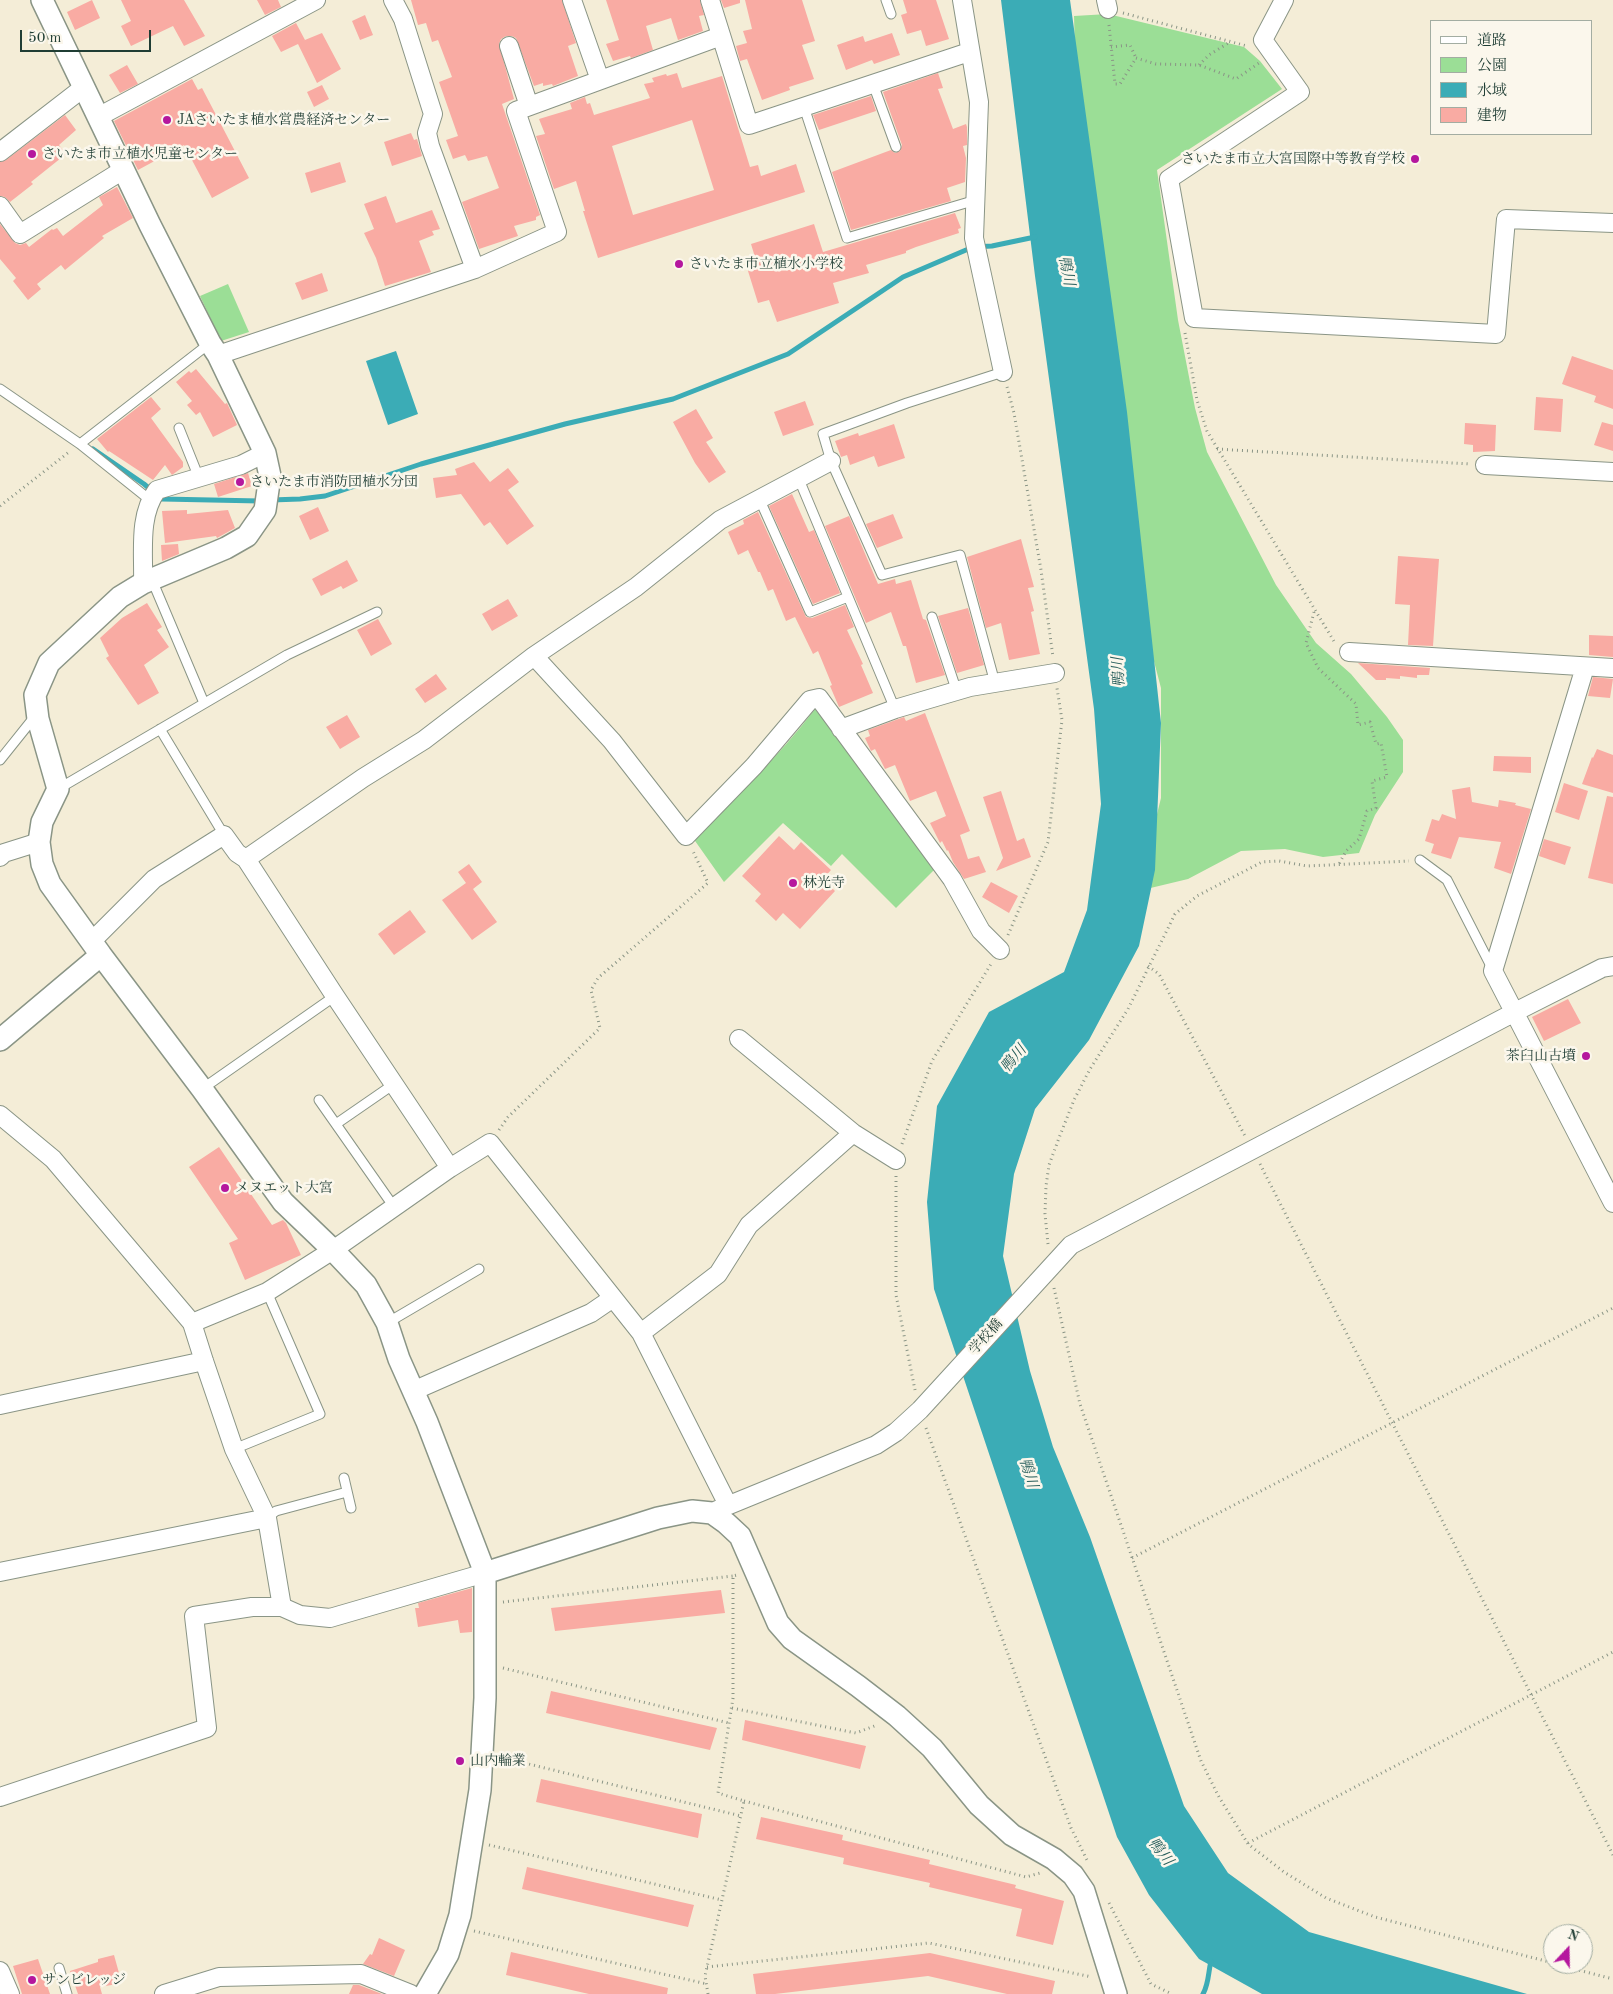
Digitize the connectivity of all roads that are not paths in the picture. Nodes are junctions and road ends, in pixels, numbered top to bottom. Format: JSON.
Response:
{"nodes":[{"id":1,"x":42,"y":0,"type":"edge"},
{"id":2,"x":316,"y":0,"type":"edge"},
{"id":3,"x":392,"y":0,"type":"edge"},
{"id":4,"x":572,"y":0,"type":"edge"},
{"id":5,"x":710,"y":0,"type":"edge"},
{"id":6,"x":886,"y":0,"type":"edge"},
{"id":7,"x":962,"y":0,"type":"edge"},
{"id":8,"x":1284,"y":0,"type":"edge"},
{"id":9,"x":891,"y":14,"type":"dead end"},
{"id":10,"x":721,"y":36,"type":"junction"},
{"id":11,"x":509,"y":46,"type":"dead end"},
{"id":12,"x":969,"y":52,"type":"junction"},
{"id":13,"x":600,"y":80,"type":"junction"},
{"id":14,"x":873,"y":84,"type":"junction"},
{"id":15,"x":83,"y":88,"type":"junction"},
{"id":16,"x":529,"y":106,"type":"junction"},
{"id":17,"x":804,"y":107,"type":"junction"},
{"id":18,"x":98,"y":118,"type":"junction"},
{"id":19,"x":896,"y":147,"type":"dead end"},
{"id":20,"x":0,"y":152,"type":"edge"},
{"id":21,"x":123,"y":170,"type":"junction"},
{"id":22,"x":976,"y":200,"type":"junction"},
{"id":23,"x":0,"y":206,"type":"edge"},
{"id":24,"x":1613,"y":223,"type":"edge"},
{"id":25,"x":475,"y":269,"type":"junction"},
{"id":26,"x":214,"y":349,"type":"junction"},
{"id":27,"x":1003,"y":372,"type":"joint"},
{"id":28,"x":0,"y":389,"type":"edge"},
{"id":29,"x":179,"y":428,"type":"dead end"},
{"id":30,"x":80,"y":444,"type":"junction"},
{"id":31,"x":266,"y":453,"type":"junction"},
{"id":32,"x":830,"y":462,"type":"junction"},
{"id":33,"x":1485,"y":465,"type":"road end"},
{"id":34,"x":1613,"y":472,"type":"edge"},
{"id":35,"x":798,"y":477,"type":"junction"},
{"id":36,"x":199,"y":478,"type":"junction"},
{"id":37,"x":759,"y":498,"type":"junction"},
{"id":38,"x":150,"y":500,"type":"junction"},
{"id":39,"x":147,"y":581,"type":"junction"},
{"id":40,"x":848,"y":597,"type":"junction"},
{"id":41,"x":377,"y":612,"type":"dead end"},
{"id":42,"x":932,"y":617,"type":"dead end"},
{"id":43,"x":1349,"y":652,"type":"road end"},
{"id":44,"x":534,"y":656,"type":"junction"},
{"id":45,"x":1585,"y":666,"type":"junction"},
{"id":46,"x":1613,"y":668,"type":"edge"},
{"id":47,"x":1055,"y":673,"type":"road end"},
{"id":48,"x":995,"y":683,"type":"junction"},
{"id":49,"x":957,"y":692,"type":"junction"},
{"id":50,"x":204,"y":703,"type":"junction"},
{"id":51,"x":895,"y":709,"type":"junction"},
{"id":52,"x":38,"y":713,"type":"junction"},
{"id":53,"x":160,"y":729,"type":"junction"},
{"id":54,"x":841,"y":729,"type":"junction"},
{"id":55,"x":0,"y":760,"type":"edge"},
{"id":56,"x":58,"y":789,"type":"junction"},
{"id":57,"x":224,"y":835,"type":"junction"},
{"id":58,"x":38,"y":842,"type":"junction"},
{"id":59,"x":0,"y":857,"type":"edge"},
{"id":60,"x":246,"y":859,"type":"junction"},
{"id":61,"x":1420,"y":860,"type":"road end"},
{"id":62,"x":96,"y":948,"type":"junction"},
{"id":63,"x":1000,"y":950,"type":"road end"},
{"id":64,"x":1613,"y":966,"type":"edge"},
{"id":65,"x":1493,"y":971,"type":"junction"},
{"id":66,"x":335,"y":996,"type":"junction"},
{"id":67,"x":1515,"y":1012,"type":"junction"},
{"id":68,"x":739,"y":1039,"type":"dead end"},
{"id":69,"x":0,"y":1040,"type":"edge"},
{"id":70,"x":394,"y":1084,"type":"junction"},
{"id":71,"x":202,"y":1089,"type":"junction"},
{"id":72,"x":319,"y":1100,"type":"dead end"},
{"id":73,"x":0,"y":1115,"type":"edge"},
{"id":74,"x":336,"y":1124,"type":"junction"},
{"id":75,"x":853,"y":1133,"type":"junction"},
{"id":76,"x":896,"y":1160,"type":"road end"},
{"id":77,"x":450,"y":1168,"type":"junction"},
{"id":78,"x":1613,"y":1203,"type":"edge"},
{"id":79,"x":394,"y":1207,"type":"junction"},
{"id":80,"x":333,"y":1250,"type":"junction"},
{"id":81,"x":479,"y":1269,"type":"dead end"},
{"id":82,"x":267,"y":1292,"type":"junction"},
{"id":83,"x":613,"y":1298,"type":"junction"},
{"id":84,"x":192,"y":1323,"type":"junction"},
{"id":85,"x":387,"y":1323,"type":"junction"},
{"id":86,"x":641,"y":1333,"type":"junction"},
{"id":87,"x":204,"y":1362,"type":"junction"},
{"id":88,"x":413,"y":1391,"type":"junction"},
{"id":89,"x":0,"y":1405,"type":"edge"},
{"id":90,"x":234,"y":1449,"type":"junction"},
{"id":91,"x":344,"y":1478,"type":"dead end"},
{"id":92,"x":347,"y":1492,"type":"junction"},
{"id":93,"x":351,"y":1508,"type":"dead end"},
{"id":94,"x":720,"y":1509,"type":"junction"},
{"id":95,"x":267,"y":1518,"type":"junction"},
{"id":96,"x":0,"y":1572,"type":"edge"},
{"id":97,"x":484,"y":1573,"type":"junction"},
{"id":98,"x":282,"y":1608,"type":"junction"},
{"id":99,"x":0,"y":1797,"type":"edge"},
{"id":100,"x":59,"y":1968,"type":"dead end"},
{"id":101,"x":0,"y":1971,"type":"edge"},
{"id":102,"x":1114,"y":1988,"type":"edge"},
{"id":103,"x":10,"y":1994,"type":"edge"},
{"id":104,"x":67,"y":1994,"type":"edge"},
{"id":105,"x":164,"y":1994,"type":"edge"},
{"id":106,"x":411,"y":1994,"type":"edge"},
{"id":107,"x":424,"y":1994,"type":"edge"}],
"edges":[{"from":1,"to":15,"type":"street"},
{"from":2,"to":18,"type":"street"},
{"from":3,"to":25,"type":"street"},
{"from":4,"to":13,"type":"street"},
{"from":5,"to":10,"type":"street"},
{"from":6,"to":9,"type":"lane"},
{"from":7,"to":12,"type":"street"},
{"from":8,"to":24,"type":"street"},
{"from":10,"to":13,"type":"street"},
{"from":10,"to":17,"type":"street"},
{"from":11,"to":16,"type":"street"},
{"from":12,"to":14,"type":"street"},
{"from":12,"to":22,"type":"street"},
{"from":13,"to":16,"type":"street"},
{"from":14,"to":17,"type":"street"},
{"from":14,"to":19,"type":"lane"},
{"from":15,"to":18,"type":"street"},
{"from":15,"to":20,"type":"street"},
{"from":16,"to":25,"type":"street"},
{"from":17,"to":22,"type":"lane"},
{"from":18,"to":21,"type":"street"},
{"from":21,"to":23,"type":"street"},
{"from":21,"to":26,"type":"street"},
{"from":22,"to":27,"type":"street"},
{"from":25,"to":26,"type":"street"},
{"from":26,"to":30,"type":"lane"},
{"from":26,"to":31,"type":"street"},
{"from":27,"to":32,"type":"lane"},
{"from":28,"to":30,"type":"lane"},
{"from":29,"to":36,"type":"lane"},
{"from":30,"to":38,"type":"lane"},
{"from":31,"to":36,"type":"street"},
{"from":31,"to":39,"type":"street"},
{"from":32,"to":35,"type":"street"},
{"from":32,"to":48,"type":"lane"},
{"from":33,"to":34,"type":"street"},
{"from":35,"to":37,"type":"street"},
{"from":35,"to":40,"type":"lane"},
{"from":36,"to":38,"type":"street"},
{"from":37,"to":40,"type":"lane"},
{"from":37,"to":44,"type":"street"},
{"from":38,"to":39,"type":"street"},
{"from":39,"to":50,"type":"lane"},
{"from":39,"to":52,"type":"street"},
{"from":40,"to":51,"type":"lane"},
{"from":41,"to":50,"type":"lane"},
{"from":42,"to":49,"type":"lane"},
{"from":43,"to":45,"type":"street"},
{"from":44,"to":54,"type":"street"},
{"from":44,"to":60,"type":"street"},
{"from":45,"to":46,"type":"street"},
{"from":45,"to":65,"type":"street"},
{"from":47,"to":48,"type":"street"},
{"from":48,"to":49,"type":"street"},
{"from":49,"to":51,"type":"street"},
{"from":50,"to":53,"type":"lane"},
{"from":51,"to":54,"type":"street"},
{"from":52,"to":55,"type":"lane"},
{"from":52,"to":56,"type":"street"},
{"from":53,"to":56,"type":"lane"},
{"from":53,"to":57,"type":"lane"},
{"from":54,"to":63,"type":"street"},
{"from":56,"to":58,"type":"street"},
{"from":57,"to":60,"type":"street"},
{"from":57,"to":62,"type":"street"},
{"from":58,"to":59,"type":"street"},
{"from":58,"to":62,"type":"street"},
{"from":60,"to":66,"type":"street"},
{"from":61,"to":65,"type":"lane"},
{"from":62,"to":69,"type":"street"},
{"from":62,"to":71,"type":"street"},
{"from":64,"to":67,"type":"street","name":"学校橋"},
{"from":65,"to":67,"type":"street"},
{"from":66,"to":70,"type":"street"},
{"from":66,"to":71,"type":"lane"},
{"from":67,"to":78,"type":"street"},
{"from":67,"to":94,"type":"street","name":"学校橋"},
{"from":68,"to":75,"type":"street"},
{"from":70,"to":74,"type":"lane"},
{"from":70,"to":77,"type":"street"},
{"from":71,"to":80,"type":"street"},
{"from":72,"to":74,"type":"lane"},
{"from":73,"to":84,"type":"street"},
{"from":74,"to":79,"type":"lane"},
{"from":75,"to":76,"type":"street"},
{"from":75,"to":86,"type":"street"},
{"from":77,"to":79,"type":"street"},
{"from":77,"to":83,"type":"street"},
{"from":79,"to":80,"type":"street"},
{"from":80,"to":82,"type":"street"},
{"from":80,"to":85,"type":"street"},
{"from":81,"to":85,"type":"lane"},
{"from":82,"to":84,"type":"street"},
{"from":82,"to":90,"type":"lane"},
{"from":83,"to":86,"type":"street"},
{"from":83,"to":88,"type":"street"},
{"from":84,"to":87,"type":"street"},
{"from":85,"to":88,"type":"street"},
{"from":86,"to":94,"type":"street"},
{"from":87,"to":89,"type":"street"},
{"from":87,"to":90,"type":"street"},
{"from":88,"to":97,"type":"street"},
{"from":90,"to":95,"type":"street"},
{"from":91,"to":92,"type":"lane"},
{"from":92,"to":93,"type":"lane"},
{"from":92,"to":95,"type":"lane"},
{"from":94,"to":97,"type":"street"},
{"from":94,"to":102,"type":"street"},
{"from":95,"to":96,"type":"street"},
{"from":95,"to":98,"type":"street"},
{"from":97,"to":98,"type":"street"},
{"from":97,"to":107,"type":"street"},
{"from":98,"to":99,"type":"street"},
{"from":100,"to":104,"type":"lane"},
{"from":101,"to":103,"type":"street"},
{"from":105,"to":106,"type":"street"}]}
